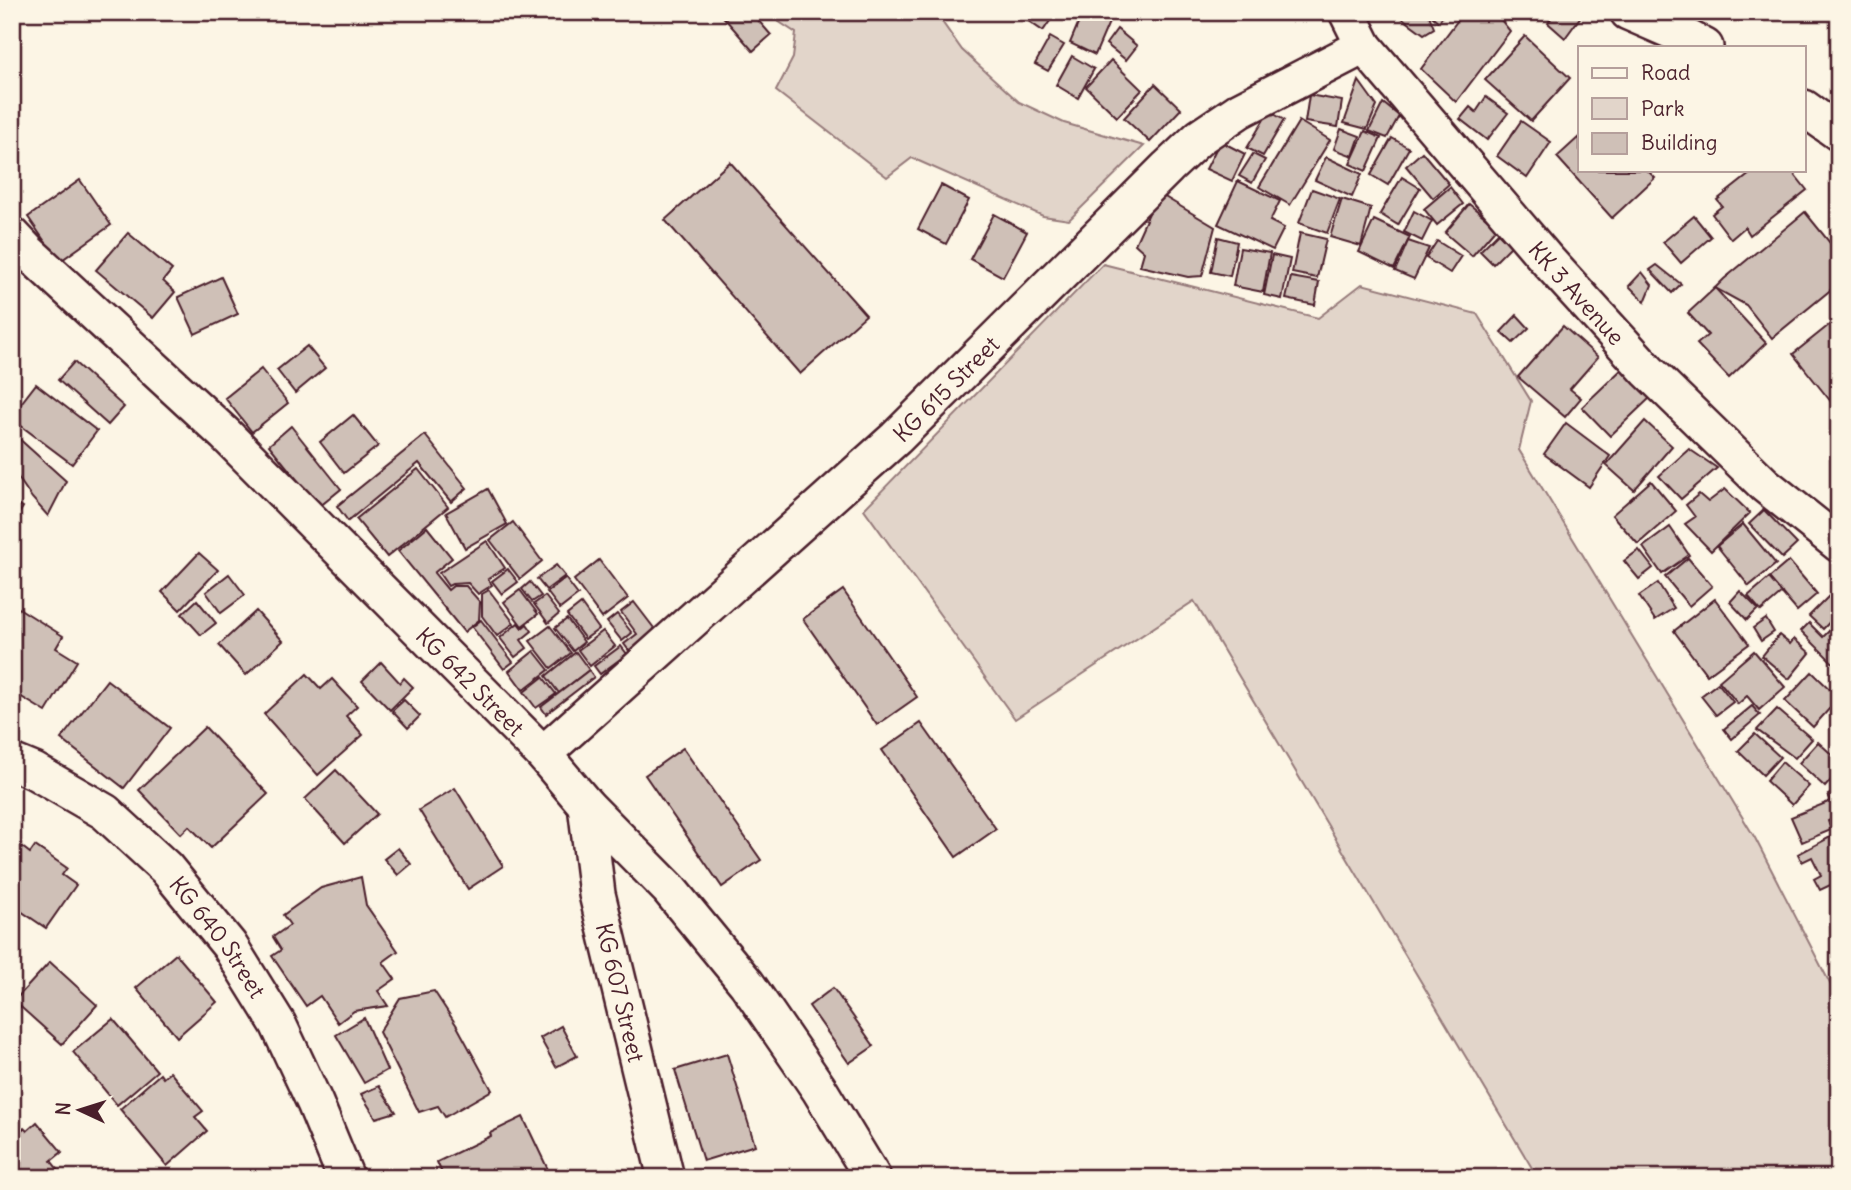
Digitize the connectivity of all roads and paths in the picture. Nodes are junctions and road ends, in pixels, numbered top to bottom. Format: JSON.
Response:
{"nodes":[{"id":1,"x":1347,"y":12,"type":"edge"},
{"id":2,"x":1628,"y":12,"type":"edge"},
{"id":3,"x":1364,"y":46,"type":"junction"},
{"id":4,"x":1703,"y":46,"type":"edge"},
{"id":5,"x":1806,"y":109,"type":"edge"},
{"id":6,"x":1839,"y":133,"type":"edge"},
{"id":7,"x":12,"y":234,"type":"edge"},
{"id":8,"x":1839,"y":544,"type":"edge"},
{"id":9,"x":543,"y":754,"type":"junction"},
{"id":10,"x":12,"y":762,"type":"edge"},
{"id":11,"x":586,"y":805,"type":"junction"},
{"id":12,"x":346,"y":1178,"type":"edge"},
{"id":13,"x":666,"y":1178,"type":"edge"},
{"id":14,"x":873,"y":1178,"type":"edge"}],
"edges":[{"from":1,"to":3,"type":"street","name":"KK 3 Avenue"},
{"from":2,"to":4,"type":"street"},
{"from":3,"to":8,"type":"street","name":"KK 3 Avenue"},
{"from":3,"to":9,"type":"street","name":"KG 615 Street"},
{"from":5,"to":6,"type":"street"},
{"from":7,"to":9,"type":"street","name":"KG 642 Street"},
{"from":9,"to":11,"type":"street","name":"KG 642 Street"},
{"from":10,"to":12,"type":"street","name":"KG 640 Street"},
{"from":11,"to":13,"type":"street","name":"KG 607 Street"},
{"from":11,"to":14,"type":"street","name":"KG 642 Street"}]}
